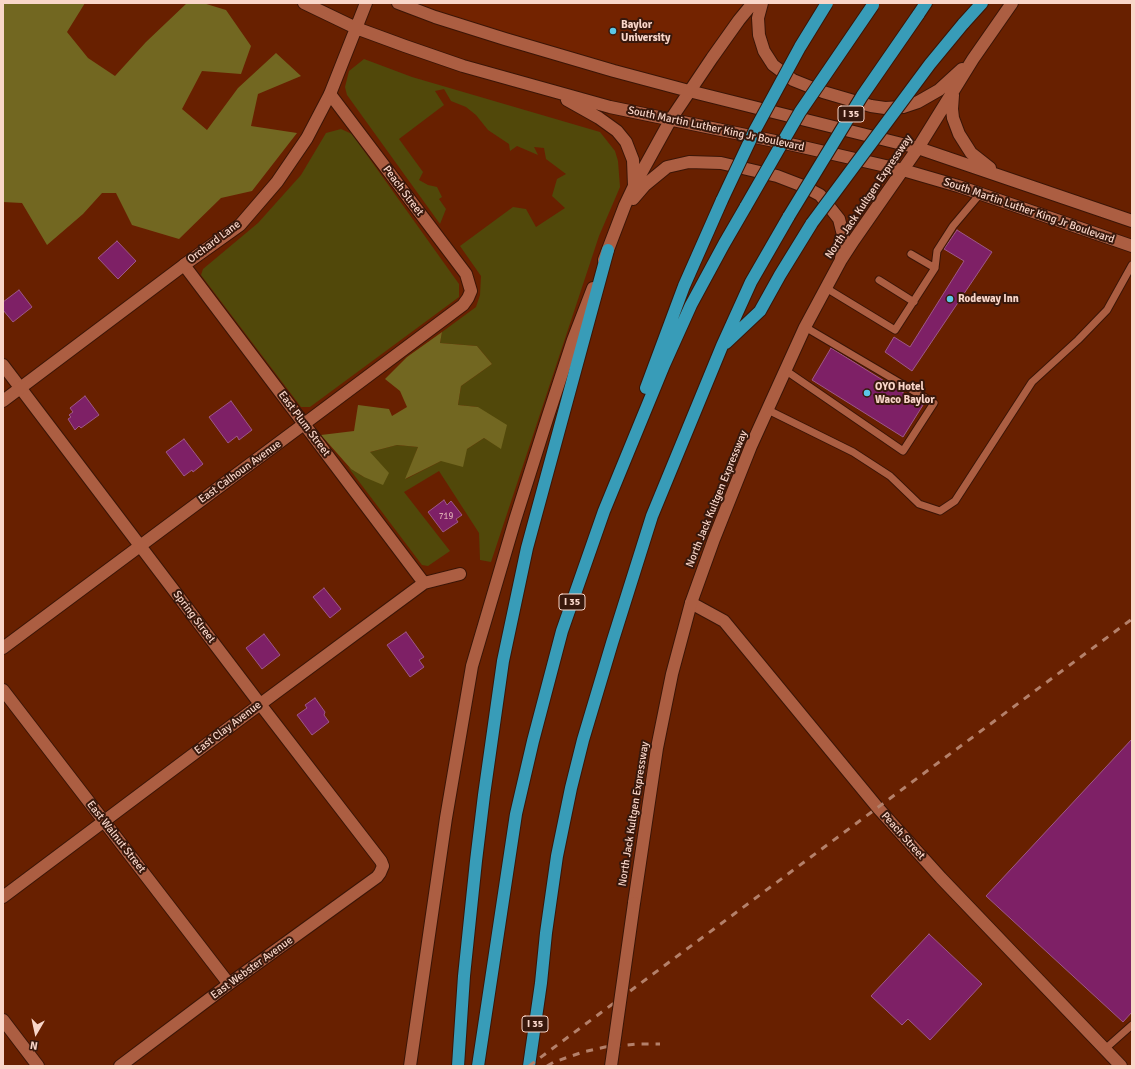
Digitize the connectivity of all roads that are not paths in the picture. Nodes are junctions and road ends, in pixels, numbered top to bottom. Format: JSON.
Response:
{"nodes":[{"id":1,"x":304,"y":3,"type":"edge"},
{"id":2,"x":366,"y":3,"type":"edge"},
{"id":3,"x":398,"y":3,"type":"edge"},
{"id":4,"x":753,"y":3,"type":"edge"},
{"id":5,"x":762,"y":3,"type":"edge"},
{"id":6,"x":827,"y":3,"type":"edge"},
{"id":7,"x":926,"y":3,"type":"edge"},
{"id":8,"x":982,"y":3,"type":"edge"},
{"id":9,"x":1012,"y":3,"type":"edge"},
{"id":10,"x":874,"y":4,"type":"edge"},
{"id":11,"x":356,"y":28,"type":"junction"},
{"id":12,"x":973,"y":59,"type":"junction"},
{"id":13,"x":954,"y":90,"type":"junction"},
{"id":14,"x":550,"y":91,"type":"junction"},
{"id":15,"x":689,"y":91,"type":"junction"},
{"id":16,"x":330,"y":94,"type":"junction"},
{"id":17,"x":671,"y":119,"type":"junction"},
{"id":18,"x":918,"y":148,"type":"junction"},
{"id":19,"x":903,"y":170,"type":"junction"},
{"id":20,"x":1001,"y":176,"type":"junction"},
{"id":21,"x":634,"y":186,"type":"junction"},
{"id":22,"x":980,"y":194,"type":"junction"},
{"id":23,"x":1132,"y":220,"type":"edge"},
{"id":24,"x":616,"y":228,"type":"junction"},
{"id":25,"x":1132,"y":246,"type":"edge"},
{"id":26,"x":608,"y":250,"type":"junction"},
{"id":27,"x":911,"y":254,"type":"dead end"},
{"id":28,"x":841,"y":260,"type":"junction"},
{"id":29,"x":184,"y":265,"type":"junction"},
{"id":30,"x":1132,"y":265,"type":"edge"},
{"id":31,"x":935,"y":268,"type":"junction"},
{"id":32,"x":879,"y":280,"type":"dead end"},
{"id":33,"x":826,"y":288,"type":"junction"},
{"id":34,"x":471,"y":290,"type":"joint"},
{"id":35,"x":914,"y":302,"type":"junction"},
{"id":36,"x":805,"y":327,"type":"junction"},
{"id":37,"x":722,"y":346,"type":"junction"},
{"id":38,"x":3,"y":364,"type":"edge"},
{"id":39,"x":785,"y":370,"type":"junction"},
{"id":40,"x":20,"y":388,"type":"junction"},
{"id":41,"x":3,"y":401,"type":"edge"},
{"id":42,"x":768,"y":410,"type":"junction"},
{"id":43,"x":304,"y":424,"type":"junction"},
{"id":44,"x":604,"y":511,"type":"junction"},
{"id":45,"x":140,"y":545,"type":"junction"},
{"id":46,"x":460,"y":574,"type":"dead end"},
{"id":47,"x":424,"y":583,"type":"junction"},
{"id":48,"x":692,"y":603,"type":"junction"},
{"id":49,"x":3,"y":648,"type":"edge"},
{"id":50,"x":3,"y":690,"type":"edge"},
{"id":51,"x":260,"y":704,"type":"junction"},
{"id":52,"x":104,"y":821,"type":"junction"},
{"id":53,"x":382,"y":869,"type":"joint"},
{"id":54,"x":3,"y":897,"type":"edge"},
{"id":55,"x":229,"y":984,"type":"junction"},
{"id":56,"x":3,"y":1020,"type":"edge"},
{"id":57,"x":1132,"y":1025,"type":"edge"},
{"id":58,"x":1105,"y":1049,"type":"junction"},
{"id":59,"x":38,"y":1066,"type":"edge"},
{"id":60,"x":120,"y":1066,"type":"edge"},
{"id":61,"x":410,"y":1066,"type":"edge"},
{"id":62,"x":458,"y":1066,"type":"edge"},
{"id":63,"x":478,"y":1066,"type":"edge"},
{"id":64,"x":529,"y":1066,"type":"edge"},
{"id":65,"x":611,"y":1066,"type":"edge"},
{"id":66,"x":1121,"y":1066,"type":"edge"}],
"edges":[{"from":1,"to":11,"type":"main road","name":"South Martin Luther King Jr Boulevard"},
{"from":2,"to":11,"type":"main road","name":"Orchard Lane"},
{"from":3,"to":15,"type":"main road"},
{"from":4,"to":15,"type":"main road"},
{"from":5,"to":12,"type":"main road"},
{"from":6,"to":44,"type":"highway","bridge":true},
{"from":7,"to":37,"type":"highway","number":"I 35","bridge":true},
{"from":8,"to":37,"type":"highway","bridge":true},
{"from":9,"to":12,"type":"main road","name":"North Jack Kultgen Expressway"},
{"from":10,"to":44,"type":"highway","number":"I 35","bridge":true},
{"from":11,"to":14,"type":"main road","name":"South Martin Luther King Jr Boulevard"},
{"from":11,"to":16,"type":"main road","name":"Orchard Lane"},
{"from":12,"to":13,"type":"main road","name":"North Jack Kultgen Expressway"},
{"from":13,"to":18,"type":"main road","name":"North Jack Kultgen Expressway"},
{"from":13,"to":20,"type":"main road"},
{"from":14,"to":17,"type":"main road","name":"South Martin Luther King Jr Boulevard"},
{"from":14,"to":21,"type":"main road"},
{"from":15,"to":17,"type":"main road"},
{"from":15,"to":18,"type":"main road"},
{"from":16,"to":29,"type":"main road","name":"Orchard Lane"},
{"from":16,"to":34,"type":"main road","name":"Peach Street"},
{"from":17,"to":19,"type":"main road","name":"South Martin Luther King Jr Boulevard"},
{"from":17,"to":21,"type":"main road"},
{"from":18,"to":19,"type":"main road","name":"North Jack Kultgen Expressway"},
{"from":18,"to":20,"type":"main road"},
{"from":19,"to":22,"type":"main road","name":"South Martin Luther King Jr Boulevard"},
{"from":19,"to":28,"type":"main road","name":"North Jack Kultgen Expressway"},
{"from":20,"to":23,"type":"main road"},
{"from":21,"to":24,"type":"main road"},
{"from":22,"to":25,"type":"main road","name":"South Martin Luther King Jr Boulevard"},
{"from":22,"to":31,"type":"lane"},
{"from":24,"to":26,"type":"main road"},
{"from":24,"to":28,"type":"main road"},
{"from":26,"to":61,"type":"main road"},
{"from":26,"to":62,"type":"highway"},
{"from":27,"to":31,"type":"lane"},
{"from":28,"to":33,"type":"main road","name":"North Jack Kultgen Expressway"},
{"from":29,"to":40,"type":"main road","name":"Orchard Lane"},
{"from":29,"to":43,"type":"main road","name":"East Plum Street"},
{"from":30,"to":42,"type":"lane"},
{"from":31,"to":35,"type":"lane"},
{"from":32,"to":35,"type":"lane"},
{"from":33,"to":35,"type":"lane"},
{"from":33,"to":36,"type":"main road","name":"North Jack Kultgen Expressway"},
{"from":34,"to":43,"type":"main road","name":"East Calhoun Avenue"},
{"from":36,"to":39,"type":"main road","name":"North Jack Kultgen Expressway"},
{"from":36,"to":39,"type":"lane"},
{"from":37,"to":64,"type":"highway","number":"I 35"},
{"from":38,"to":40,"type":"main road","name":"Spring Street"},
{"from":39,"to":42,"type":"main road","name":"North Jack Kultgen Expressway"},
{"from":40,"to":41,"type":"main road","name":"Orchard Lane"},
{"from":40,"to":45,"type":"main road","name":"Spring Street"},
{"from":42,"to":48,"type":"main road","name":"North Jack Kultgen Expressway"},
{"from":43,"to":45,"type":"main road","name":"East Calhoun Avenue"},
{"from":43,"to":47,"type":"main road","name":"East Plum Street"},
{"from":44,"to":63,"type":"highway","number":"I 35"},
{"from":45,"to":49,"type":"main road","name":"East Calhoun Avenue"},
{"from":45,"to":51,"type":"main road","name":"Spring Street"},
{"from":46,"to":47,"type":"main road","name":"East Clay Avenue"},
{"from":47,"to":51,"type":"main road","name":"East Clay Avenue"},
{"from":48,"to":58,"type":"main road","name":"Peach Street"},
{"from":48,"to":65,"type":"main road","name":"North Jack Kultgen Expressway","bridge":true},
{"from":50,"to":52,"type":"main road","name":"East Walnut Street"},
{"from":51,"to":52,"type":"main road","name":"East Clay Avenue"},
{"from":51,"to":53,"type":"main road","name":"Spring Street"},
{"from":52,"to":54,"type":"main road","name":"East Clay Avenue"},
{"from":52,"to":55,"type":"main road","name":"East Walnut Street"},
{"from":53,"to":55,"type":"main road","name":"East Webster Avenue"},
{"from":55,"to":60,"type":"main road","name":"East Webster Avenue"},
{"from":56,"to":59,"type":"main road"},
{"from":57,"to":58,"type":"lane"},
{"from":58,"to":66,"type":"main road","name":"Peach Street"}]}
